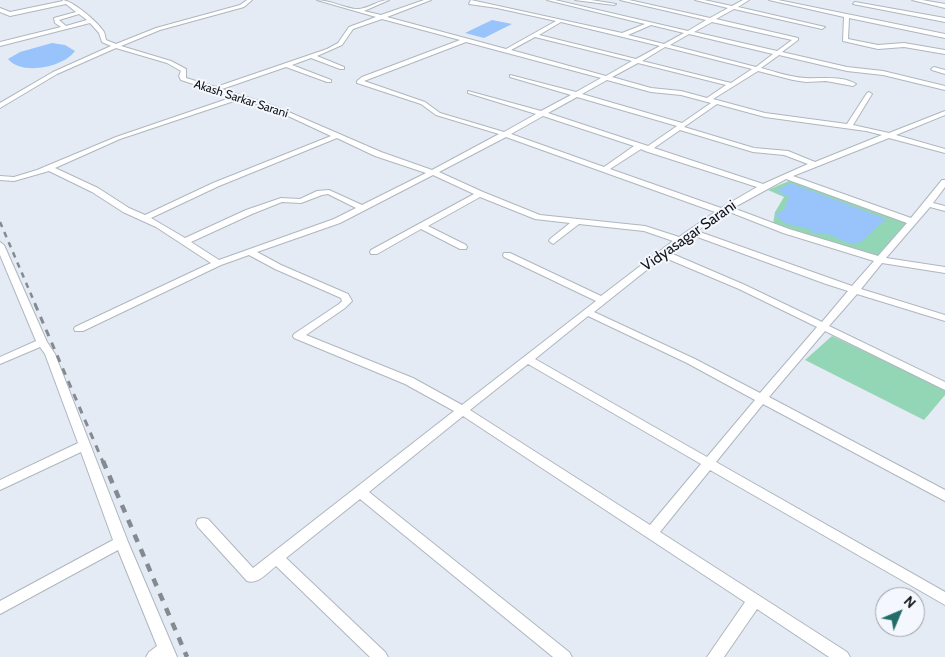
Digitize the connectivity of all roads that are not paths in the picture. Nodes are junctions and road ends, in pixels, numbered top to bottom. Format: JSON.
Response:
{"nodes":[{"id":1,"x":250,"y":0,"type":"edge"},
{"id":2,"x":319,"y":0,"type":"edge"},
{"id":3,"x":387,"y":0,"type":"edge"},
{"id":4,"x":428,"y":0,"type":"edge"},
{"id":5,"x":474,"y":0,"type":"edge"},
{"id":6,"x":549,"y":0,"type":"edge"},
{"id":7,"x":576,"y":0,"type":"edge"},
{"id":8,"x":622,"y":0,"type":"edge"},
{"id":9,"x":697,"y":0,"type":"edge"},
{"id":10,"x":747,"y":0,"type":"edge"},
{"id":11,"x":771,"y":0,"type":"edge"},
{"id":12,"x":914,"y":0,"type":"edge"},
{"id":13,"x":65,"y":1,"type":"edge"},
{"id":14,"x":856,"y":2,"type":"edge"},
{"id":15,"x":945,"y":6,"type":"edge"},
{"id":16,"x":734,"y":8,"type":"junction"},
{"id":17,"x":0,"y":10,"type":"edge"},
{"id":18,"x":358,"y":11,"type":"junction"},
{"id":19,"x":597,"y":11,"type":"junction"},
{"id":20,"x":81,"y":12,"type":"junction"},
{"id":21,"x":838,"y":14,"type":"junction"},
{"id":22,"x":847,"y":16,"type":"junction"},
{"id":23,"x":380,"y":17,"type":"junction"},
{"id":24,"x":559,"y":20,"type":"junction"},
{"id":25,"x":712,"y":20,"type":"junction"},
{"id":26,"x":945,"y":20,"type":"edge"},
{"id":27,"x":91,"y":21,"type":"junction"},
{"id":28,"x":651,"y":23,"type":"junction"},
{"id":29,"x":65,"y":27,"type":"junction"},
{"id":30,"x":822,"y":27,"type":"dead end"},
{"id":31,"x":691,"y":32,"type":"junction"},
{"id":32,"x":534,"y":34,"type":"junction"},
{"id":33,"x":623,"y":35,"type":"junction"},
{"id":34,"x":945,"y":36,"type":"edge"},
{"id":35,"x":465,"y":40,"type":"junction"},
{"id":36,"x":0,"y":44,"type":"edge"},
{"id":37,"x":116,"y":46,"type":"junction"},
{"id":38,"x":665,"y":46,"type":"junction"},
{"id":39,"x":506,"y":51,"type":"junction"},
{"id":40,"x":945,"y":52,"type":"edge"},
{"id":41,"x":779,"y":53,"type":"junction"},
{"id":42,"x":311,"y":56,"type":"junction"},
{"id":43,"x":639,"y":60,"type":"junction"},
{"id":44,"x":286,"y":65,"type":"junction"},
{"id":45,"x":342,"y":68,"type":"dead end"},
{"id":46,"x":758,"y":68,"type":"junction"},
{"id":47,"x":934,"y":69,"type":"dead end"},
{"id":48,"x":945,"y":72,"type":"edge"},
{"id":49,"x":512,"y":76,"type":"dead end"},
{"id":50,"x":607,"y":78,"type":"junction"},
{"id":51,"x":328,"y":81,"type":"dead end"},
{"id":52,"x":853,"y":84,"type":"dead end"},
{"id":53,"x":732,"y":85,"type":"junction"},
{"id":54,"x":945,"y":88,"type":"edge"},
{"id":55,"x":214,"y":90,"type":"junction"},
{"id":56,"x":470,"y":92,"type":"dead end"},
{"id":57,"x":869,"y":94,"type":"dead end"},
{"id":58,"x":576,"y":96,"type":"junction"},
{"id":59,"x":240,"y":97,"type":"junction"},
{"id":60,"x":708,"y":100,"type":"junction"},
{"id":61,"x":716,"y":102,"type":"junction"},
{"id":62,"x":0,"y":106,"type":"edge"},
{"id":63,"x":945,"y":113,"type":"edge"},
{"id":64,"x":543,"y":114,"type":"junction"},
{"id":65,"x":681,"y":126,"type":"junction"},
{"id":66,"x":849,"y":126,"type":"junction"},
{"id":67,"x":505,"y":134,"type":"junction"},
{"id":68,"x":890,"y":135,"type":"junction"},
{"id":69,"x":337,"y":136,"type":"junction"},
{"id":70,"x":640,"y":146,"type":"junction"},
{"id":71,"x":648,"y":149,"type":"junction"},
{"id":72,"x":945,"y":151,"type":"edge"},
{"id":73,"x":814,"y":164,"type":"junction"},
{"id":74,"x":49,"y":168,"type":"junction"},
{"id":75,"x":605,"y":169,"type":"junction"},
{"id":76,"x":432,"y":172,"type":"junction"},
{"id":77,"x":786,"y":176,"type":"junction"},
{"id":78,"x":0,"y":178,"type":"edge"},
{"id":79,"x":945,"y":182,"type":"edge"},
{"id":80,"x":764,"y":186,"type":"junction"},
{"id":81,"x":480,"y":194,"type":"junction"},
{"id":82,"x":928,"y":204,"type":"junction"},
{"id":83,"x":362,"y":208,"type":"junction"},
{"id":84,"x":945,"y":209,"type":"edge"},
{"id":85,"x":723,"y":210,"type":"junction"},
{"id":86,"x":146,"y":218,"type":"junction"},
{"id":87,"x":578,"y":221,"type":"junction"},
{"id":88,"x":913,"y":222,"type":"junction"},
{"id":89,"x":421,"y":226,"type":"junction"},
{"id":90,"x":691,"y":232,"type":"junction"},
{"id":91,"x":680,"y":240,"type":"junction"},
{"id":92,"x":186,"y":241,"type":"junction"},
{"id":93,"x":553,"y":241,"type":"dead end"},
{"id":94,"x":0,"y":245,"type":"edge"},
{"id":95,"x":463,"y":247,"type":"dead end"},
{"id":96,"x":249,"y":251,"type":"junction"},
{"id":97,"x":374,"y":252,"type":"dead end"},
{"id":98,"x":662,"y":253,"type":"junction"},
{"id":99,"x":508,"y":255,"type":"dead end"},
{"id":100,"x":881,"y":260,"type":"junction"},
{"id":101,"x":218,"y":263,"type":"junction"},
{"id":102,"x":945,"y":270,"type":"edge"},
{"id":103,"x":854,"y":290,"type":"junction"},
{"id":104,"x":602,"y":300,"type":"junction"},
{"id":105,"x":587,"y":312,"type":"junction"},
{"id":106,"x":945,"y":318,"type":"edge"},
{"id":107,"x":824,"y":327,"type":"junction"},
{"id":108,"x":79,"y":329,"type":"dead end"},
{"id":109,"x":42,"y":342,"type":"junction"},
{"id":110,"x":527,"y":359,"type":"junction"},
{"id":111,"x":0,"y":361,"type":"edge"},
{"id":112,"x":945,"y":386,"type":"edge"},
{"id":113,"x":762,"y":398,"type":"junction"},
{"id":114,"x":463,"y":411,"type":"junction"},
{"id":115,"x":84,"y":445,"type":"junction"},
{"id":116,"x":710,"y":463,"type":"junction"},
{"id":117,"x":0,"y":486,"type":"edge"},
{"id":118,"x":360,"y":492,"type":"junction"},
{"id":119,"x":945,"y":496,"type":"edge"},
{"id":120,"x":203,"y":523,"type":"dead end"},
{"id":121,"x":650,"y":533,"type":"junction"},
{"id":122,"x":121,"y":542,"type":"junction"},
{"id":123,"x":277,"y":558,"type":"junction"},
{"id":124,"x":755,"y":600,"type":"junction"},
{"id":125,"x":945,"y":600,"type":"edge"},
{"id":126,"x":0,"y":608,"type":"edge"},
{"id":127,"x":163,"y":654,"type":"edge"},
{"id":128,"x":380,"y":657,"type":"edge"},
{"id":129,"x":564,"y":657,"type":"edge"},
{"id":130,"x":716,"y":657,"type":"edge"},
{"id":131,"x":842,"y":657,"type":"edge"}],
"edges":[{"from":1,"to":37,"type":"street"},
{"from":2,"to":18,"type":"street"},
{"from":3,"to":18,"type":"street"},
{"from":4,"to":23,"type":"street"},
{"from":5,"to":24,"type":"street"},
{"from":6,"to":19,"type":"street"},
{"from":7,"to":19,"type":"street"},
{"from":8,"to":25,"type":"street"},
{"from":9,"to":16,"type":"street"},
{"from":10,"to":16,"type":"street"},
{"from":11,"to":21,"type":"street"},
{"from":12,"to":15,"type":"street"},
{"from":13,"to":17,"type":"street"},
{"from":13,"to":20,"type":"street"},
{"from":14,"to":21,"type":"street"},
{"from":14,"to":26,"type":"street"},
{"from":16,"to":25,"type":"street"},
{"from":16,"to":30,"type":"street"},
{"from":18,"to":23,"type":"street"},
{"from":19,"to":28,"type":"street"},
{"from":20,"to":27,"type":"street"},
{"from":20,"to":29,"type":"street"},
{"from":21,"to":22,"type":"street"},
{"from":22,"to":34,"type":"street"},
{"from":22,"to":40,"type":"street"},
{"from":23,"to":35,"type":"street"},
{"from":23,"to":42,"type":"street"},
{"from":24,"to":32,"type":"street"},
{"from":24,"to":33,"type":"street"},
{"from":25,"to":31,"type":"street"},
{"from":25,"to":41,"type":"street"},
{"from":27,"to":29,"type":"street"},
{"from":27,"to":37,"type":"street"},
{"from":28,"to":31,"type":"street"},
{"from":28,"to":33,"type":"street"},
{"from":29,"to":36,"type":"street"},
{"from":31,"to":38,"type":"street"},
{"from":31,"to":41,"type":"street"},
{"from":32,"to":39,"type":"street"},
{"from":32,"to":43,"type":"street"},
{"from":33,"to":38,"type":"street"},
{"from":35,"to":39,"type":"street"},
{"from":35,"to":67,"type":"street"},
{"from":37,"to":55,"type":"street","name":"Akash Sarkar Sarani"},
{"from":37,"to":62,"type":"street"},
{"from":38,"to":43,"type":"street"},
{"from":38,"to":46,"type":"street"},
{"from":39,"to":50,"type":"street"},
{"from":41,"to":46,"type":"street"},
{"from":41,"to":54,"type":"street"},
{"from":42,"to":44,"type":"street"},
{"from":42,"to":45,"type":"street"},
{"from":43,"to":50,"type":"street"},
{"from":43,"to":53,"type":"street"},
{"from":44,"to":51,"type":"street"},
{"from":44,"to":55,"type":"street"},
{"from":46,"to":52,"type":"street"},
{"from":46,"to":53,"type":"street"},
{"from":47,"to":48,"type":"street"},
{"from":49,"to":58,"type":"street"},
{"from":50,"to":58,"type":"street"},
{"from":50,"to":60,"type":"street"},
{"from":53,"to":60,"type":"street"},
{"from":55,"to":59,"type":"street","name":"Akash Sarkar Sarani"},
{"from":56,"to":64,"type":"street"},
{"from":57,"to":66,"type":"street"},
{"from":58,"to":64,"type":"street"},
{"from":58,"to":65,"type":"street"},
{"from":59,"to":69,"type":"street","name":"Akash Sarkar Sarani"},
{"from":59,"to":74,"type":"street"},
{"from":60,"to":61,"type":"street"},
{"from":61,"to":65,"type":"street"},
{"from":61,"to":66,"type":"street"},
{"from":63,"to":68,"type":"street","name":"Vidyasagar Sarani"},
{"from":64,"to":67,"type":"street"},
{"from":64,"to":70,"type":"street"},
{"from":65,"to":71,"type":"street"},
{"from":65,"to":73,"type":"street"},
{"from":66,"to":68,"type":"street"},
{"from":67,"to":75,"type":"street"},
{"from":67,"to":76,"type":"street"},
{"from":68,"to":72,"type":"street"},
{"from":68,"to":73,"type":"street","name":"Vidyasagar Sarani"},
{"from":69,"to":76,"type":"street","name":"Akash Sarkar Sarani"},
{"from":69,"to":86,"type":"street"},
{"from":70,"to":71,"type":"street"},
{"from":70,"to":75,"type":"street"},
{"from":71,"to":80,"type":"street"},
{"from":73,"to":77,"type":"street","name":"Vidyasagar Sarani"},
{"from":74,"to":78,"type":"street"},
{"from":74,"to":86,"type":"street"},
{"from":75,"to":85,"type":"street"},
{"from":76,"to":81,"type":"street","name":"Akash Sarkar Sarani"},
{"from":76,"to":83,"type":"street"},
{"from":77,"to":80,"type":"street","name":"Vidyasagar Sarani"},
{"from":77,"to":88,"type":"street"},
{"from":79,"to":82,"type":"street"},
{"from":80,"to":85,"type":"street","name":"Vidyasagar Sarani"},
{"from":81,"to":87,"type":"street","name":"Akash Sarkar Sarani"},
{"from":81,"to":89,"type":"street"},
{"from":82,"to":84,"type":"street"},
{"from":82,"to":88,"type":"street"},
{"from":83,"to":92,"type":"street"},
{"from":83,"to":96,"type":"street"},
{"from":85,"to":90,"type":"street","name":"Vidyasagar Sarani"},
{"from":85,"to":100,"type":"street"},
{"from":86,"to":92,"type":"street"},
{"from":87,"to":91,"type":"street","name":"Akash Sarkar Sarani"},
{"from":87,"to":93,"type":"street"},
{"from":88,"to":100,"type":"street"},
{"from":89,"to":95,"type":"street"},
{"from":89,"to":97,"type":"street"},
{"from":90,"to":91,"type":"street","name":"Vidyasagar Sarani"},
{"from":90,"to":103,"type":"street"},
{"from":91,"to":98,"type":"street","name":"Vidyasagar Sarani"},
{"from":92,"to":101,"type":"street"},
{"from":94,"to":109,"type":"street"},
{"from":96,"to":101,"type":"street"},
{"from":96,"to":114,"type":"street"},
{"from":98,"to":104,"type":"street","name":"Vidyasagar Sarani"},
{"from":98,"to":107,"type":"street"},
{"from":99,"to":104,"type":"street"},
{"from":100,"to":102,"type":"street"},
{"from":100,"to":103,"type":"street"},
{"from":101,"to":108,"type":"street"},
{"from":103,"to":106,"type":"street"},
{"from":103,"to":107,"type":"street"},
{"from":104,"to":105,"type":"street","name":"Vidyasagar Sarani"},
{"from":105,"to":110,"type":"street","name":"Vidyasagar Sarani"},
{"from":105,"to":113,"type":"street"},
{"from":107,"to":112,"type":"street"},
{"from":107,"to":113,"type":"street"},
{"from":109,"to":111,"type":"street"},
{"from":109,"to":115,"type":"street"},
{"from":110,"to":114,"type":"street","name":"Vidyasagar Sarani"},
{"from":110,"to":116,"type":"street"},
{"from":113,"to":116,"type":"street"},
{"from":113,"to":119,"type":"street"},
{"from":114,"to":118,"type":"street","name":"Vidyasagar Sarani"},
{"from":114,"to":121,"type":"street"},
{"from":115,"to":117,"type":"street"},
{"from":115,"to":122,"type":"street"},
{"from":116,"to":121,"type":"street"},
{"from":116,"to":125,"type":"street"},
{"from":118,"to":123,"type":"street","name":"Vidyasagar Sarani"},
{"from":118,"to":129,"type":"street"},
{"from":120,"to":123,"type":"street","name":"Vidyasagar Sarani"},
{"from":121,"to":124,"type":"street"},
{"from":122,"to":126,"type":"street"},
{"from":122,"to":127,"type":"street"},
{"from":123,"to":128,"type":"street"},
{"from":124,"to":130,"type":"street"},
{"from":124,"to":131,"type":"street"}]}
